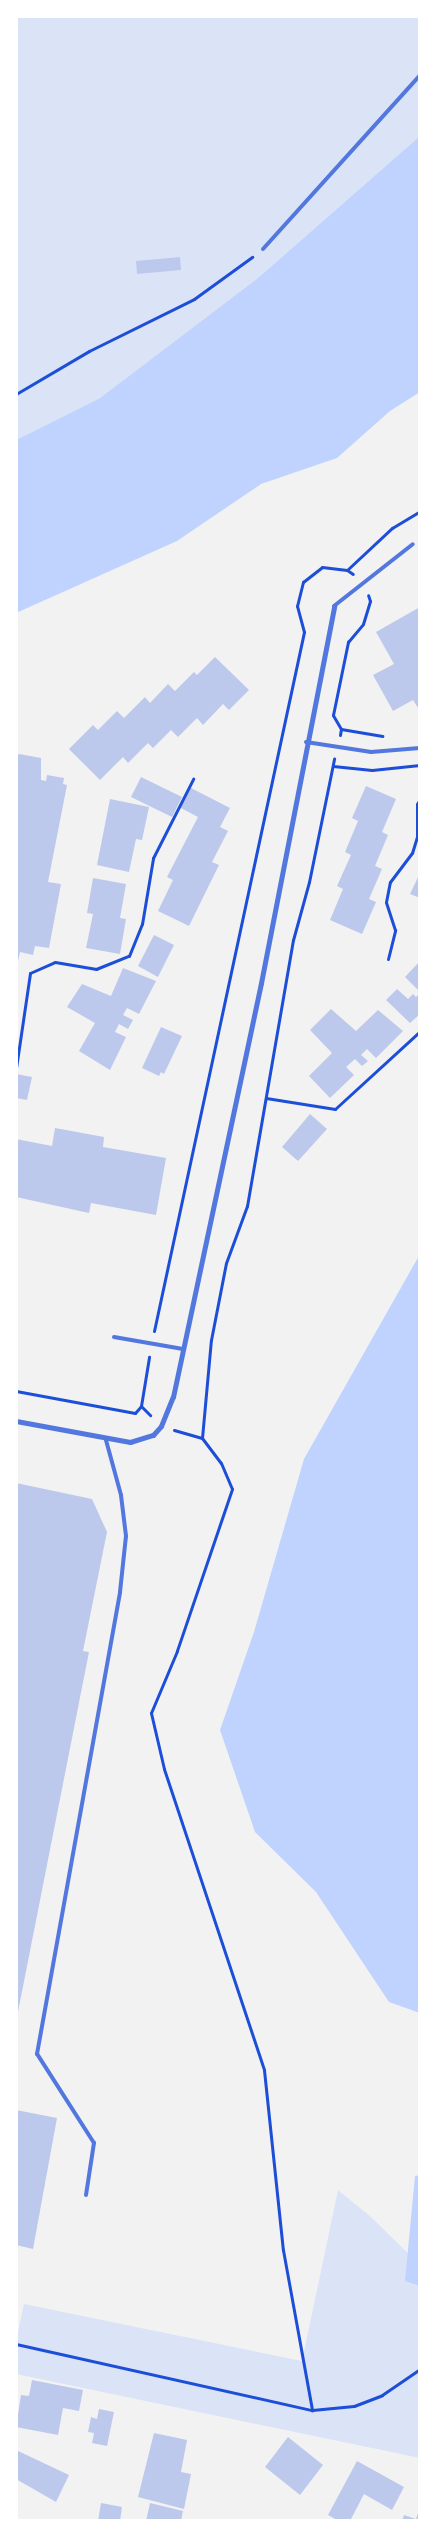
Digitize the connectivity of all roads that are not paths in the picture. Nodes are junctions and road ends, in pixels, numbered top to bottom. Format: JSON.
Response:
{"nodes":[{"id":1,"x":420,"y":75,"type":"edge"},
{"id":2,"x":263,"y":249,"type":"road end"},
{"id":3,"x":413,"y":544,"type":"dead end"},
{"id":4,"x":334,"y":606,"type":"joint"},
{"id":5,"x":306,"y":742,"type":"junction"},
{"id":6,"x":420,"y":748,"type":"edge"},
{"id":7,"x":114,"y":1338,"type":"dead end"},
{"id":8,"x":183,"y":1349,"type":"junction"},
{"id":9,"x":16,"y":1421,"type":"edge"},
{"id":10,"x":106,"y":1440,"type":"junction"},
{"id":11,"x":86,"y":2195,"type":"dead end"}],
"edges":[{"from":1,"to":2,"type":"lane"},
{"from":3,"to":4,"type":"lane"},
{"from":4,"to":5,"type":"street"},
{"from":5,"to":6,"type":"lane"},
{"from":5,"to":8,"type":"street"},
{"from":7,"to":8,"type":"lane"},
{"from":8,"to":10,"type":"street"},
{"from":9,"to":10,"type":"street"},
{"from":10,"to":11,"type":"lane"}]}
